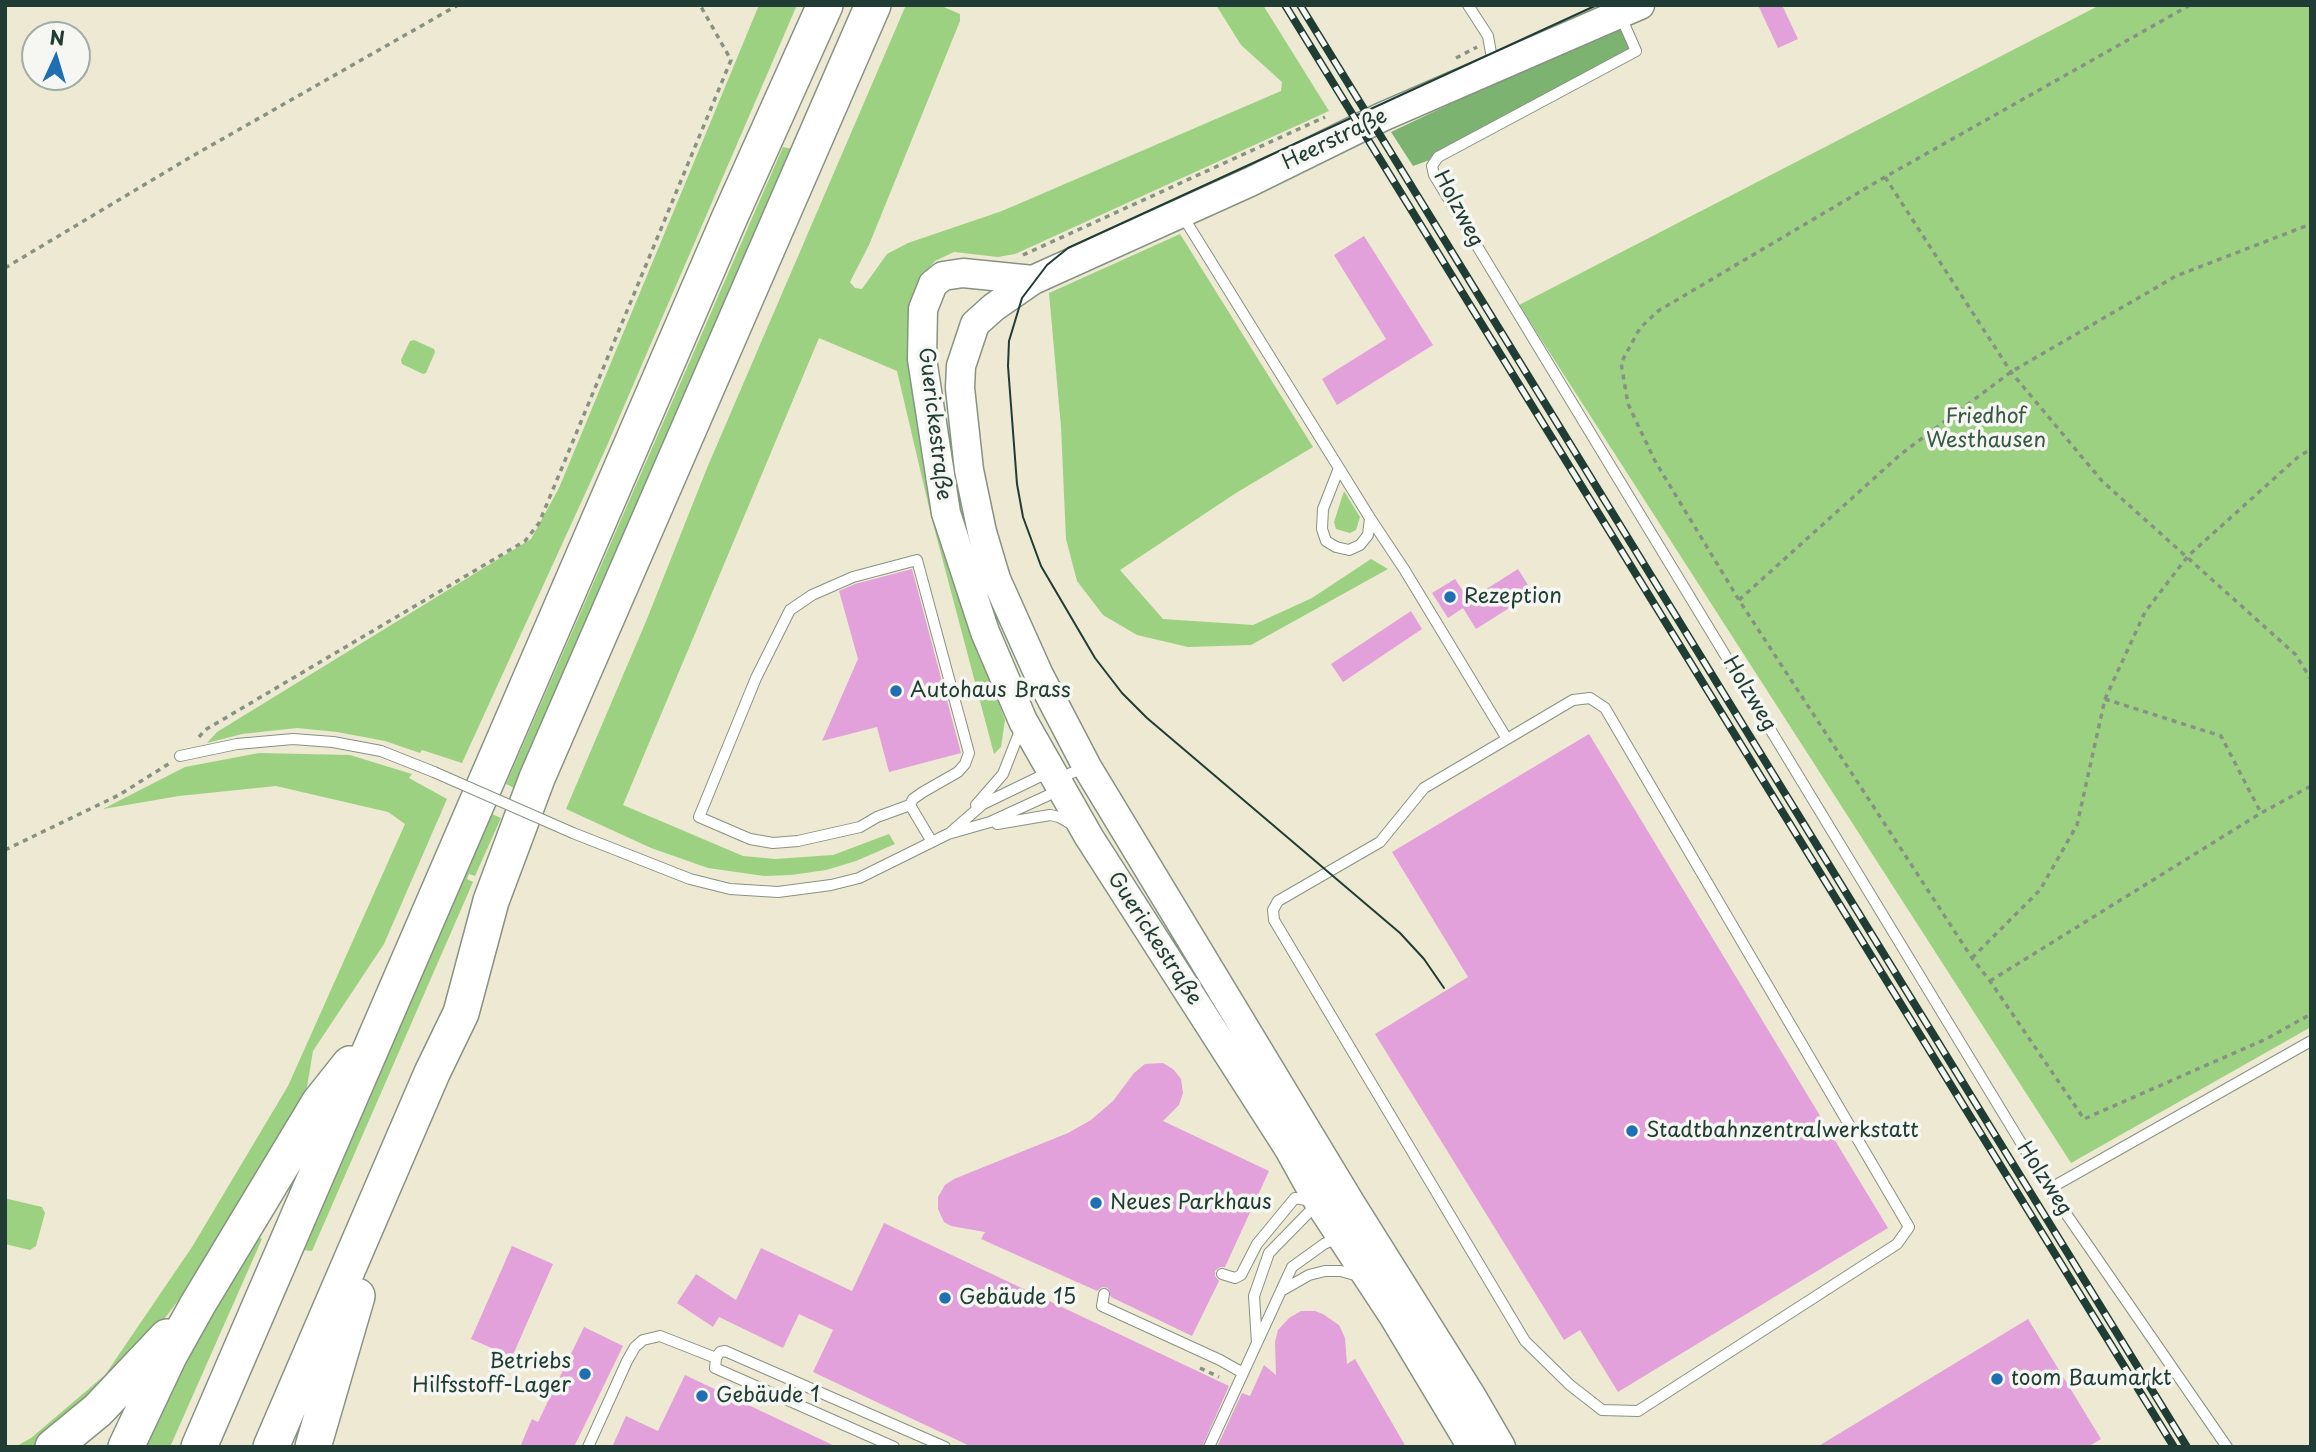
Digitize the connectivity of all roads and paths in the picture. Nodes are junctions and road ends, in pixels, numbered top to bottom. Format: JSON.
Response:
{"nodes":[{"id":1,"x":458,"y":5,"type":"edge"},
{"id":2,"x":700,"y":5,"type":"edge"},
{"id":3,"x":825,"y":5,"type":"edge"},
{"id":4,"x":873,"y":5,"type":"edge"},
{"id":5,"x":1468,"y":5,"type":"edge"},
{"id":6,"x":2190,"y":5,"type":"edge"},
{"id":7,"x":1630,"y":10,"type":"edge"},
{"id":8,"x":1505,"y":64,"type":"junction"},
{"id":9,"x":1318,"y":120,"type":"dead end"},
{"id":10,"x":1885,"y":177,"type":"junction"},
{"id":11,"x":1181,"y":213,"type":"junction"},
{"id":12,"x":2311,"y":225,"type":"edge"},
{"id":13,"x":5,"y":268,"type":"edge"},
{"id":14,"x":1025,"y":269,"type":"junction"},
{"id":15,"x":2011,"y":372,"type":"junction"},
{"id":16,"x":2311,"y":449,"type":"edge"},
{"id":17,"x":1339,"y":468,"type":"junction"},
{"id":18,"x":1370,"y":518,"type":"junction"},
{"id":19,"x":2188,"y":556,"type":"junction"},
{"id":20,"x":1738,"y":600,"type":"junction"},
{"id":21,"x":2311,"y":679,"type":"edge"},
{"id":22,"x":2105,"y":699,"type":"junction"},
{"id":23,"x":1023,"y":721,"type":"junction"},
{"id":24,"x":1507,"y":739,"type":"junction"},
{"id":25,"x":180,"y":756,"type":"junction"},
{"id":26,"x":1087,"y":767,"type":"junction"},
{"id":27,"x":1055,"y":779,"type":"junction"},
{"id":28,"x":2311,"y":786,"type":"edge"},
{"id":29,"x":910,"y":805,"type":"junction"},
{"id":30,"x":2261,"y":813,"type":"junction"},
{"id":31,"x":948,"y":834,"type":"junction"},
{"id":32,"x":1089,"y":837,"type":"junction"},
{"id":33,"x":932,"y":842,"type":"junction"},
{"id":34,"x":5,"y":850,"type":"edge"},
{"id":35,"x":491,"y":901,"type":"junction"},
{"id":36,"x":1972,"y":958,"type":"junction"},
{"id":37,"x":1990,"y":981,"type":"junction"},
{"id":38,"x":461,"y":1013,"type":"junction"},
{"id":39,"x":2311,"y":1014,"type":"edge"},
{"id":40,"x":379,"y":1028,"type":"junction"},
{"id":41,"x":2311,"y":1041,"type":"edge"},
{"id":42,"x":2049,"y":1189,"type":"junction"},
{"id":43,"x":1338,"y":1213,"type":"junction"},
{"id":44,"x":1222,"y":1274,"type":"dead end"},
{"id":45,"x":1368,"y":1279,"type":"junction"},
{"id":46,"x":1280,"y":1292,"type":"junction"},
{"id":47,"x":1104,"y":1294,"type":"dead end"},
{"id":48,"x":198,"y":1304,"type":"junction"},
{"id":49,"x":1256,"y":1343,"type":"junction"},
{"id":50,"x":716,"y":1358,"type":"junction"},
{"id":51,"x":1197,"y":1367,"type":"dead end"},
{"id":52,"x":1243,"y":1373,"type":"junction"},
{"id":53,"x":1229,"y":1382,"type":"dead end"},
{"id":54,"x":53,"y":1447,"type":"edge"},
{"id":55,"x":126,"y":1447,"type":"edge"},
{"id":56,"x":199,"y":1447,"type":"edge"},
{"id":57,"x":248,"y":1447,"type":"edge"},
{"id":58,"x":271,"y":1447,"type":"edge"},
{"id":59,"x":313,"y":1447,"type":"edge"},
{"id":60,"x":588,"y":1447,"type":"edge"},
{"id":61,"x":894,"y":1447,"type":"edge"},
{"id":62,"x":945,"y":1447,"type":"edge"},
{"id":63,"x":1209,"y":1447,"type":"edge"},
{"id":64,"x":1472,"y":1447,"type":"edge"},
{"id":65,"x":1501,"y":1447,"type":"edge"},
{"id":66,"x":2227,"y":1447,"type":"edge"}],
"edges":[{"from":1,"to":13,"type":"path"},
{"from":2,"to":25,"type":"path"},
{"from":3,"to":40,"type":"highway"},
{"from":4,"to":35,"type":"highway"},
{"from":5,"to":8,"type":"lane"},
{"from":6,"to":10,"type":"path"},
{"from":7,"to":8,"type":"main road","name":"Heerstraße"},
{"from":7,"to":42,"type":"lane","name":"Holzweg"},
{"from":8,"to":11,"type":"main road","name":"Heerstraße"},
{"from":9,"to":14,"type":"path"},
{"from":10,"to":15,"type":"path"},
{"from":10,"to":20,"type":"path"},
{"from":11,"to":14,"type":"main road","name":"Heerstraße"},
{"from":11,"to":17,"type":"lane"},
{"from":12,"to":15,"type":"path"},
{"from":14,"to":23,"type":"main road","name":"Guerickestraße"},
{"from":14,"to":26,"type":"main road","name":"Guerickestraße"},
{"from":15,"to":19,"type":"path"},
{"from":15,"to":20,"type":"path"},
{"from":16,"to":19,"type":"path"},
{"from":17,"to":18,"type":"lane"},
{"from":17,"to":18,"type":"lane"},
{"from":18,"to":24,"type":"lane"},
{"from":19,"to":21,"type":"path"},
{"from":19,"to":22,"type":"path"},
{"from":20,"to":36,"type":"path"},
{"from":22,"to":30,"type":"path"},
{"from":22,"to":36,"type":"path"},
{"from":23,"to":27,"type":"main road","name":"Guerickestraße"},
{"from":23,"to":31,"type":"lane"},
{"from":24,"to":24,"type":"lane"},
{"from":25,"to":33,"type":"lane","bridge":true},
{"from":25,"to":34,"type":"path"},
{"from":26,"to":27,"type":"lane"},
{"from":26,"to":43,"type":"main road","name":"Guerickestraße"},
{"from":27,"to":31,"type":"lane"},
{"from":27,"to":31,"type":"lane"},
{"from":27,"to":32,"type":"main road","name":"Guerickestraße"},
{"from":28,"to":30,"type":"path"},
{"from":29,"to":29,"type":"lane"},
{"from":29,"to":33,"type":"lane"},
{"from":30,"to":37,"type":"path"},
{"from":31,"to":32,"type":"lane"},
{"from":31,"to":33,"type":"lane"},
{"from":32,"to":43,"type":"main road","name":"Guerickestraße"},
{"from":35,"to":38,"type":"highway"},
{"from":35,"to":57,"type":"highway"},
{"from":36,"to":37,"type":"path"},
{"from":37,"to":39,"type":"path"},
{"from":38,"to":58,"type":"highway"},
{"from":38,"to":59,"type":"highway"},
{"from":40,"to":48,"type":"highway"},
{"from":40,"to":56,"type":"highway"},
{"from":41,"to":42,"type":"lane"},
{"from":42,"to":66,"type":"lane","name":"Holzweg"},
{"from":43,"to":44,"type":"lane"},
{"from":43,"to":45,"type":"main road","name":"Guerickestraße"},
{"from":43,"to":46,"type":"lane"},
{"from":43,"to":49,"type":"lane"},
{"from":43,"to":65,"type":"main road","name":"Guerickestraße"},
{"from":45,"to":46,"type":"lane"},
{"from":45,"to":64,"type":"main road","name":"Guerickestraße"},
{"from":46,"to":49,"type":"lane"},
{"from":47,"to":52,"type":"lane"},
{"from":48,"to":54,"type":"highway"},
{"from":48,"to":55,"type":"highway"},
{"from":49,"to":52,"type":"lane"},
{"from":50,"to":60,"type":"lane"},
{"from":50,"to":61,"type":"lane"},
{"from":50,"to":62,"type":"lane"},
{"from":51,"to":53,"type":"path"},
{"from":52,"to":63,"type":"lane"}]}
